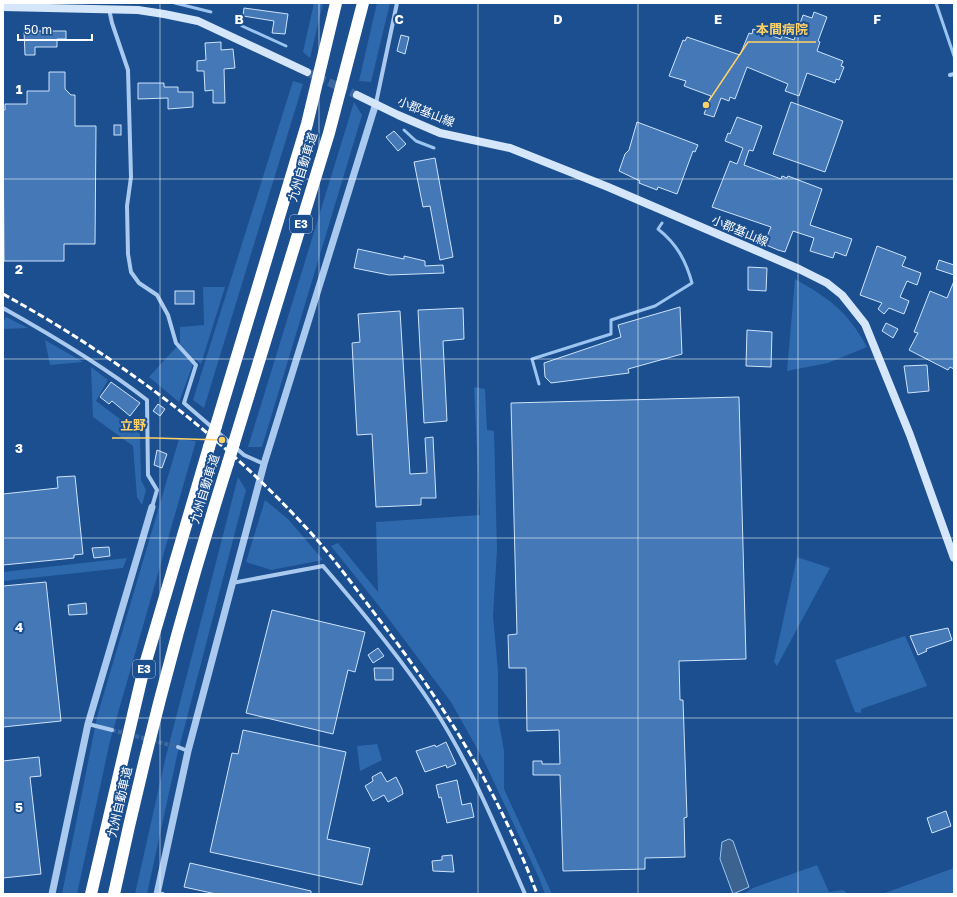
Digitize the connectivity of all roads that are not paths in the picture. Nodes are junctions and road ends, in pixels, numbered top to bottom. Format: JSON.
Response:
{"nodes":[{"id":1,"x":336,"y":3,"type":"edge"},
{"id":2,"x":362,"y":3,"type":"edge"},
{"id":3,"x":397,"y":3,"type":"edge"},
{"id":4,"x":3,"y":7,"type":"edge"},
{"id":5,"x":109,"y":9,"type":"junction"},
{"id":6,"x":307,"y":72,"type":"tunnel mouth"},
{"id":7,"x":358,"y":95,"type":"tunnel mouth"},
{"id":8,"x":376,"y":103,"type":"junction"},
{"id":9,"x":3,"y":308,"type":"edge"},
{"id":10,"x":264,"y":464,"type":"junction"},
{"id":11,"x":152,"y":506,"type":"joint"},
{"id":12,"x":954,"y":558,"type":"edge"},
{"id":13,"x":232,"y":583,"type":"junction"},
{"id":14,"x":88,"y":724,"type":"junction"},
{"id":15,"x":112,"y":730,"type":"tunnel mouth"},
{"id":16,"x":178,"y":747,"type":"tunnel mouth"},
{"id":17,"x":188,"y":751,"type":"junction"},
{"id":18,"x":52,"y":894,"type":"edge"},
{"id":19,"x":91,"y":894,"type":"edge"},
{"id":20,"x":114,"y":894,"type":"edge"},
{"id":21,"x":159,"y":894,"type":"edge"},
{"id":22,"x":525,"y":894,"type":"edge"}],
"edges":[{"from":1,"to":19,"type":"highway","name":"九州自動車道","number":"E3","bridge":true},
{"from":2,"to":20,"type":"highway","name":"九州自動車道","number":"E3","bridge":true},
{"from":3,"to":8,"type":"street"},
{"from":4,"to":5,"type":"main road"},
{"from":5,"to":6,"type":"main road"},
{"from":5,"to":10,"type":"street"},
{"from":7,"to":8,"type":"main road","name":"小郡基山線"},
{"from":8,"to":10,"type":"street"},
{"from":8,"to":12,"type":"main road","name":"小郡基山線"},
{"from":9,"to":11,"type":"street"},
{"from":10,"to":13,"type":"street"},
{"from":11,"to":14,"type":"street"},
{"from":13,"to":17,"type":"street"},
{"from":13,"to":22,"type":"street"},
{"from":14,"to":15,"type":"street"},
{"from":14,"to":18,"type":"street"},
{"from":16,"to":17,"type":"street"},
{"from":17,"to":21,"type":"street"}]}
